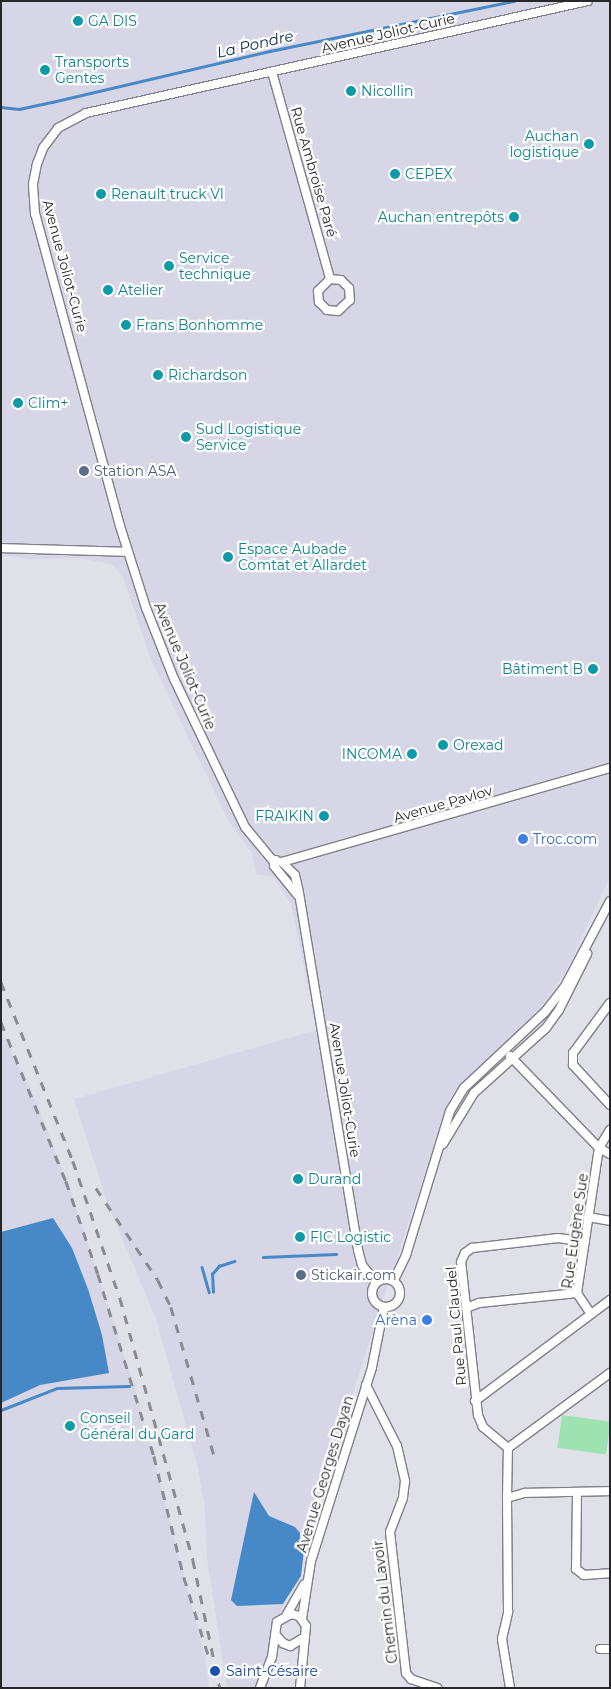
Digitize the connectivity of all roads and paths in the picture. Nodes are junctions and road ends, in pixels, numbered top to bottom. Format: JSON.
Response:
{"nodes":[{"id":1,"x":588,"y":1,"type":"edge"},
{"id":2,"x":272,"y":72,"type":"junction"},
{"id":3,"x":330,"y":279,"type":"junction"},
{"id":4,"x":1,"y":548,"type":"edge"},
{"id":5,"x":128,"y":552,"type":"junction"},
{"id":6,"x":610,"y":768,"type":"edge"},
{"id":7,"x":280,"y":865,"type":"junction"},
{"id":8,"x":610,"y":901,"type":"edge"},
{"id":9,"x":594,"y":933,"type":"junction"},
{"id":10,"x":610,"y":1003,"type":"edge"},
{"id":11,"x":504,"y":1050,"type":"junction"},
{"id":12,"x":512,"y":1058,"type":"junction"},
{"id":13,"x":610,"y":1105,"type":"edge"},
{"id":14,"x":610,"y":1130,"type":"edge"},
{"id":15,"x":599,"y":1148,"type":"junction"},
{"id":16,"x":610,"y":1154,"type":"edge"},
{"id":17,"x":438,"y":1155,"type":"junction"},
{"id":18,"x":588,"y":1217,"type":"junction"},
{"id":19,"x":610,"y":1221,"type":"edge"},
{"id":20,"x":584,"y":1242,"type":"junction"},
{"id":21,"x":394,"y":1280,"type":"junction"},
{"id":22,"x":376,"y":1282,"type":"junction"},
{"id":23,"x":577,"y":1293,"type":"junction"},
{"id":24,"x":610,"y":1300,"type":"edge"},
{"id":25,"x":384,"y":1307,"type":"junction"},
{"id":26,"x":466,"y":1308,"type":"junction"},
{"id":27,"x":591,"y":1314,"type":"junction"},
{"id":28,"x":610,"y":1373,"type":"edge"},
{"id":29,"x":366,"y":1385,"type":"junction"},
{"id":30,"x":475,"y":1401,"type":"junction"},
{"id":31,"x":508,"y":1448,"type":"junction"},
{"id":32,"x":610,"y":1491,"type":"edge"},
{"id":33,"x":577,"y":1492,"type":"junction"},
{"id":34,"x":508,"y":1498,"type":"junction"},
{"id":35,"x":308,"y":1570,"type":"junction"},
{"id":36,"x":610,"y":1573,"type":"edge"},
{"id":37,"x":287,"y":1614,"type":"junction"},
{"id":38,"x":302,"y":1619,"type":"junction"},
{"id":39,"x":276,"y":1635,"type":"junction"},
{"id":40,"x":306,"y":1635,"type":"junction"},
{"id":41,"x":288,"y":1645,"type":"junction"},
{"id":42,"x":600,"y":1649,"type":"dead end"},
{"id":43,"x":610,"y":1649,"type":"edge"},
{"id":44,"x":272,"y":1657,"type":"junction"},
{"id":45,"x":303,"y":1661,"type":"junction"},
{"id":46,"x":260,"y":1688,"type":"edge"},
{"id":47,"x":300,"y":1688,"type":"edge"},
{"id":48,"x":437,"y":1688,"type":"edge"},
{"id":49,"x":510,"y":1688,"type":"edge"}],
"edges":[{"from":1,"to":2,"type":"street","name":"Avenue Joliot-Curie"},
{"from":2,"to":3,"type":"street","name":"Rue Ambroise Paré"},
{"from":2,"to":5,"type":"street","name":"Avenue Joliot-Curie"},
{"from":3,"to":3,"type":"street"},
{"from":4,"to":5,"type":"street"},
{"from":5,"to":7,"type":"street","name":"Avenue Joliot-Curie"},
{"from":6,"to":7,"type":"street","name":"Avenue Pavlov"},
{"from":7,"to":22,"type":"street","name":"Avenue Joliot-Curie"},
{"from":8,"to":9,"type":"street"},
{"from":9,"to":11,"type":"street"},
{"from":9,"to":12,"type":"street"},
{"from":10,"to":13,"type":"street"},
{"from":11,"to":12,"type":"street"},
{"from":11,"to":17,"type":"street"},
{"from":12,"to":15,"type":"street"},
{"from":12,"to":17,"type":"street"},
{"from":14,"to":15,"type":"street"},
{"from":15,"to":16,"type":"street"},
{"from":15,"to":18,"type":"street","name":"Rue Eugène Sue"},
{"from":17,"to":21,"type":"street"},
{"from":18,"to":19,"type":"street"},
{"from":18,"to":20,"type":"street","name":"Rue Eugène Sue"},
{"from":20,"to":23,"type":"street","name":"Rue Eugène Sue"},
{"from":20,"to":26,"type":"street","name":"Rue Paul Claudel"},
{"from":21,"to":22,"type":"street"},
{"from":21,"to":25,"type":"street"},
{"from":22,"to":25,"type":"street"},
{"from":23,"to":26,"type":"street"},
{"from":23,"to":27,"type":"street","name":"Rue Eugène Sue"},
{"from":24,"to":27,"type":"street"},
{"from":25,"to":29,"type":"street","name":"Avenue Georges Dayan"},
{"from":26,"to":30,"type":"street","name":"Rue Paul Claudel"},
{"from":27,"to":30,"type":"street"},
{"from":28,"to":31,"type":"street"},
{"from":29,"to":35,"type":"street","name":"Avenue Georges Dayan"},
{"from":29,"to":48,"type":"street","name":"Chemin du Lavoir"},
{"from":30,"to":31,"type":"street","name":"Rue Paul Claudel"},
{"from":31,"to":34,"type":"street"},
{"from":32,"to":33,"type":"street"},
{"from":33,"to":34,"type":"street"},
{"from":33,"to":36,"type":"street"},
{"from":34,"to":49,"type":"street"},
{"from":35,"to":37,"type":"street","name":"Avenue Georges Dayan"},
{"from":35,"to":38,"type":"street","name":"Avenue Georges Dayan"},
{"from":37,"to":38,"type":"street"},
{"from":37,"to":39,"type":"street"},
{"from":38,"to":40,"type":"street"},
{"from":39,"to":41,"type":"street"},
{"from":39,"to":44,"type":"street"},
{"from":40,"to":41,"type":"street"},
{"from":40,"to":45,"type":"street"},
{"from":41,"to":44,"type":"street"},
{"from":41,"to":45,"type":"street"},
{"from":42,"to":43,"type":"street"},
{"from":44,"to":46,"type":"street"},
{"from":45,"to":47,"type":"street"}]}
